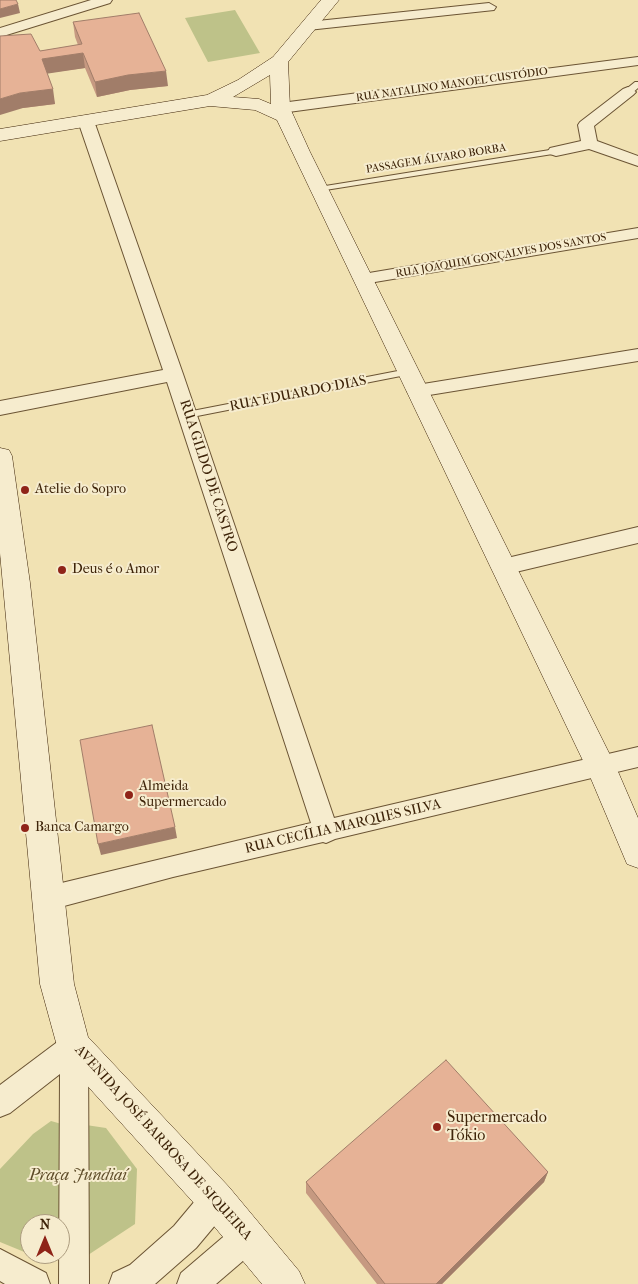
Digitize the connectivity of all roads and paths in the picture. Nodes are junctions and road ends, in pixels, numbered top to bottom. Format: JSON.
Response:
{"nodes":[{"id":1,"x":105,"y":0,"type":"edge"},
{"id":2,"x":330,"y":0,"type":"edge"},
{"id":3,"x":489,"y":7,"type":"dead end"},
{"id":4,"x":308,"y":26,"type":"junction"},
{"id":5,"x":0,"y":34,"type":"edge"},
{"id":6,"x":279,"y":60,"type":"junction"},
{"id":7,"x":630,"y":62,"type":"edge"},
{"id":8,"x":633,"y":88,"type":"edge"},
{"id":9,"x":210,"y":100,"type":"junction"},
{"id":10,"x":283,"y":112,"type":"junction"},
{"id":11,"x":86,"y":121,"type":"junction"},
{"id":12,"x":0,"y":135,"type":"edge"},
{"id":13,"x":590,"y":144,"type":"junction"},
{"id":14,"x":556,"y":151,"type":"joint"},
{"id":15,"x":638,"y":161,"type":"edge"},
{"id":16,"x":319,"y":189,"type":"junction"},
{"id":17,"x":638,"y":233,"type":"edge"},
{"id":18,"x":364,"y":279,"type":"junction"},
{"id":19,"x":638,"y":355,"type":"edge"},
{"id":20,"x":174,"y":374,"type":"junction"},
{"id":21,"x":413,"y":381,"type":"junction"},
{"id":22,"x":0,"y":408,"type":"edge"},
{"id":23,"x":188,"y":415,"type":"junction"},
{"id":24,"x":0,"y":456,"type":"edge"},
{"id":25,"x":638,"y":535,"type":"edge"},
{"id":26,"x":503,"y":567,"type":"junction"},
{"id":27,"x":638,"y":758,"type":"edge"},
{"id":28,"x":601,"y":767,"type":"junction"},
{"id":29,"x":326,"y":832,"type":"junction"},
{"id":30,"x":638,"y":854,"type":"edge"},
{"id":31,"x":49,"y":898,"type":"junction"},
{"id":32,"x":74,"y":1046,"type":"junction"},
{"id":33,"x":0,"y":1103,"type":"edge"},
{"id":34,"x":216,"y":1200,"type":"junction"},
{"id":35,"x":248,"y":1238,"type":"junction"},
{"id":36,"x":0,"y":1264,"type":"edge"},
{"id":37,"x":34,"y":1284,"type":"edge"},
{"id":38,"x":74,"y":1284,"type":"edge"},
{"id":39,"x":124,"y":1284,"type":"edge"},
{"id":40,"x":192,"y":1284,"type":"edge"},
{"id":41,"x":286,"y":1284,"type":"edge"}],
"edges":[{"from":1,"to":5,"type":"street"},
{"from":2,"to":4,"type":"street"},
{"from":3,"to":4,"type":"street"},
{"from":4,"to":6,"type":"street"},
{"from":6,"to":9,"type":"street"},
{"from":6,"to":10,"type":"street"},
{"from":7,"to":10,"type":"street","name":"RUA NATALINO MANOEL CUSTÓDIO"},
{"from":8,"to":13,"type":"street"},
{"from":9,"to":10,"type":"street"},
{"from":9,"to":11,"type":"street"},
{"from":10,"to":16,"type":"street"},
{"from":11,"to":12,"type":"street"},
{"from":11,"to":20,"type":"street","name":"RUA GILDO DE CASTRO"},
{"from":13,"to":14,"type":"street"},
{"from":13,"to":15,"type":"street"},
{"from":14,"to":16,"type":"lane","name":"PASSAGEM ÁLVARO BORBA"},
{"from":16,"to":18,"type":"street"},
{"from":17,"to":18,"type":"street","name":"RUA JOAQUIM GONÇALVES DOS SANTOS"},
{"from":18,"to":21,"type":"street"},
{"from":19,"to":21,"type":"street"},
{"from":20,"to":22,"type":"street"},
{"from":20,"to":23,"type":"street","name":"RUA GILDO DE CASTRO"},
{"from":21,"to":23,"type":"lane","name":"RUA EDUARDO DIAS"},
{"from":21,"to":26,"type":"street"},
{"from":23,"to":29,"type":"street","name":"RUA GILDO DE CASTRO"},
{"from":24,"to":31,"type":"street","name":"AVENIDA JOSÉ BARBOSA DE SIQUEIRA"},
{"from":25,"to":26,"type":"street"},
{"from":26,"to":28,"type":"street"},
{"from":27,"to":28,"type":"street","name":"RUA CECÍLIA MARQUES SILVA"},
{"from":28,"to":29,"type":"street","name":"RUA CECÍLIA MARQUES SILVA"},
{"from":28,"to":30,"type":"street"},
{"from":29,"to":31,"type":"street","name":"RUA CECÍLIA MARQUES SILVA"},
{"from":31,"to":32,"type":"street","name":"AVENIDA JOSÉ BARBOSA DE SIQUEIRA"},
{"from":32,"to":33,"type":"street"},
{"from":32,"to":34,"type":"street","name":"AVENIDA JOSÉ BARBOSA DE SIQUEIRA"},
{"from":32,"to":38,"type":"street"},
{"from":34,"to":35,"type":"street","name":"AVENIDA JOSÉ BARBOSA DE SIQUEIRA"},
{"from":34,"to":39,"type":"street"},
{"from":35,"to":40,"type":"street"},
{"from":35,"to":41,"type":"street","name":"AVENIDA JOSÉ BARBOSA DE SIQUEIRA"},
{"from":36,"to":37,"type":"street"}]}
